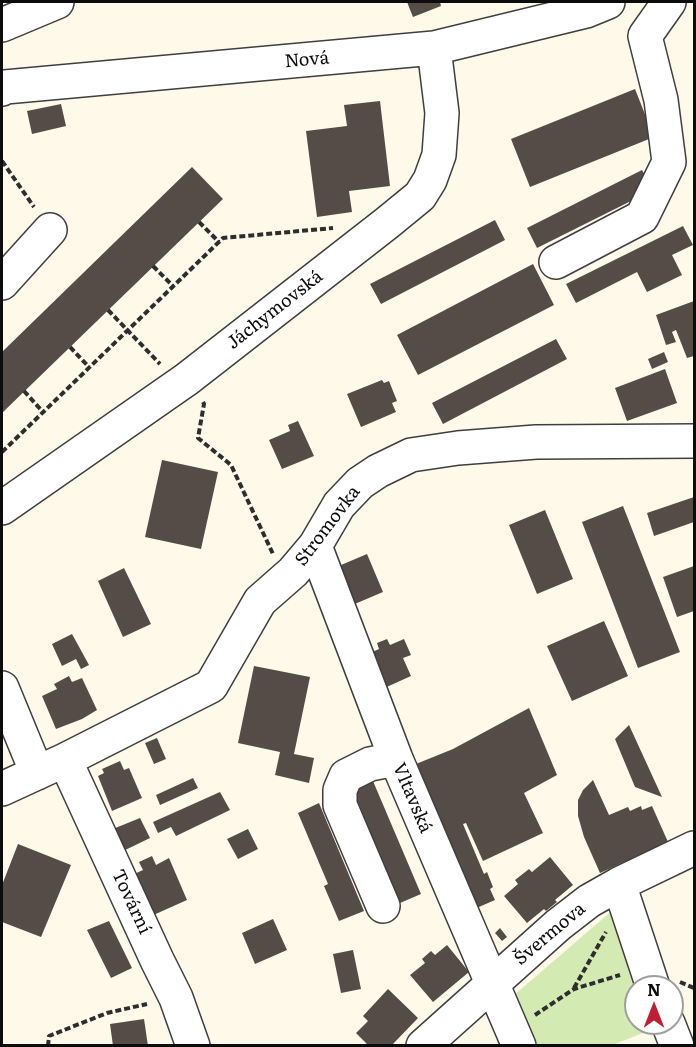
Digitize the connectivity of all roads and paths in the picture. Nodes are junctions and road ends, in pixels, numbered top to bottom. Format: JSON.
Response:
{"nodes":[{"id":1,"x":57,"y":2,"type":"edge"},
{"id":2,"x":608,"y":2,"type":"edge"},
{"id":3,"x":669,"y":2,"type":"edge"},
{"id":4,"x":2,"y":25,"type":"edge"},
{"id":5,"x":434,"y":48,"type":"junction"},
{"id":6,"x":3,"y":84,"type":"edge"},
{"id":7,"x":2,"y":161,"type":"edge"},
{"id":8,"x":199,"y":222,"type":"dead end"},
{"id":9,"x":340,"y":228,"type":"dead end"},
{"id":10,"x":50,"y":230,"type":"joint"},
{"id":11,"x":219,"y":242,"type":"junction"},
{"id":12,"x":556,"y":262,"type":"dead end"},
{"id":13,"x":153,"y":266,"type":"dead end"},
{"id":14,"x":2,"y":284,"type":"edge"},
{"id":15,"x":173,"y":286,"type":"junction"},
{"id":16,"x":108,"y":310,"type":"dead end"},
{"id":17,"x":128,"y":330,"type":"junction"},
{"id":18,"x":70,"y":347,"type":"dead end"},
{"id":19,"x":89,"y":367,"type":"junction"},
{"id":20,"x":24,"y":391,"type":"dead end"},
{"id":21,"x":192,"y":394,"type":"junction"},
{"id":22,"x":43,"y":412,"type":"junction"},
{"id":23,"x":694,"y":441,"type":"edge"},
{"id":24,"x":2,"y":452,"type":"edge"},
{"id":25,"x":2,"y":508,"type":"edge"},
{"id":26,"x":315,"y":546,"type":"junction"},
{"id":27,"x":272,"y":553,"type":"dead end"},
{"id":28,"x":2,"y":688,"type":"edge"},
{"id":29,"x":396,"y":759,"type":"junction"},
{"id":30,"x":51,"y":766,"type":"junction"},
{"id":31,"x":2,"y":789,"type":"edge"},
{"id":32,"x":694,"y":848,"type":"edge"},
{"id":33,"x":622,"y":891,"type":"junction"},
{"id":34,"x":382,"y":906,"type":"dead end"},
{"id":35,"x":648,"y":975,"type":"edge"},
{"id":36,"x":624,"y":981,"type":"edge"},
{"id":37,"x":493,"y":984,"type":"junction"},
{"id":38,"x":574,"y":989,"type":"junction"},
{"id":39,"x":155,"y":1003,"type":"dead end"},
{"id":40,"x":515,"y":1038,"type":"edge"},
{"id":41,"x":48,"y":1046,"type":"edge"},
{"id":42,"x":193,"y":1046,"type":"edge"},
{"id":43,"x":423,"y":1046,"type":"edge"}],
"edges":[{"from":1,"to":4,"type":"street"},
{"from":2,"to":5,"type":"street","name":"Nová"},
{"from":3,"to":12,"type":"street"},
{"from":5,"to":6,"type":"street","name":"Nová"},
{"from":5,"to":21,"type":"street","name":"Jáchymovská"},
{"from":7,"to":10,"type":"path"},
{"from":8,"to":11,"type":"path"},
{"from":9,"to":11,"type":"path"},
{"from":10,"to":14,"type":"street"},
{"from":11,"to":15,"type":"path"},
{"from":13,"to":15,"type":"path"},
{"from":15,"to":17,"type":"path"},
{"from":16,"to":17,"type":"path"},
{"from":17,"to":19,"type":"path"},
{"from":17,"to":21,"type":"path"},
{"from":18,"to":19,"type":"path"},
{"from":19,"to":22,"type":"path"},
{"from":20,"to":22,"type":"path"},
{"from":21,"to":25,"type":"street","name":"Jáchymovská"},
{"from":21,"to":27,"type":"path"},
{"from":22,"to":24,"type":"path"},
{"from":23,"to":26,"type":"street","name":"Stromovka"},
{"from":26,"to":29,"type":"street","name":"Vltavská"},
{"from":26,"to":30,"type":"street","name":"Stromovka"},
{"from":28,"to":30,"type":"street","name":"Tovární"},
{"from":29,"to":34,"type":"street"},
{"from":29,"to":37,"type":"street","name":"Vltavská"},
{"from":30,"to":31,"type":"street","name":"Stromovka"},
{"from":30,"to":42,"type":"street","name":"Tovární"},
{"from":32,"to":33,"type":"street","name":"Švermova"},
{"from":33,"to":35,"type":"street"},
{"from":33,"to":37,"type":"street","name":"Švermova"},
{"from":33,"to":38,"type":"path"},
{"from":36,"to":38,"type":"path"},
{"from":37,"to":40,"type":"street","name":"Vltavská"},
{"from":37,"to":43,"type":"street","name":"Švermova"},
{"from":38,"to":40,"type":"path"},
{"from":39,"to":41,"type":"path"}]}
